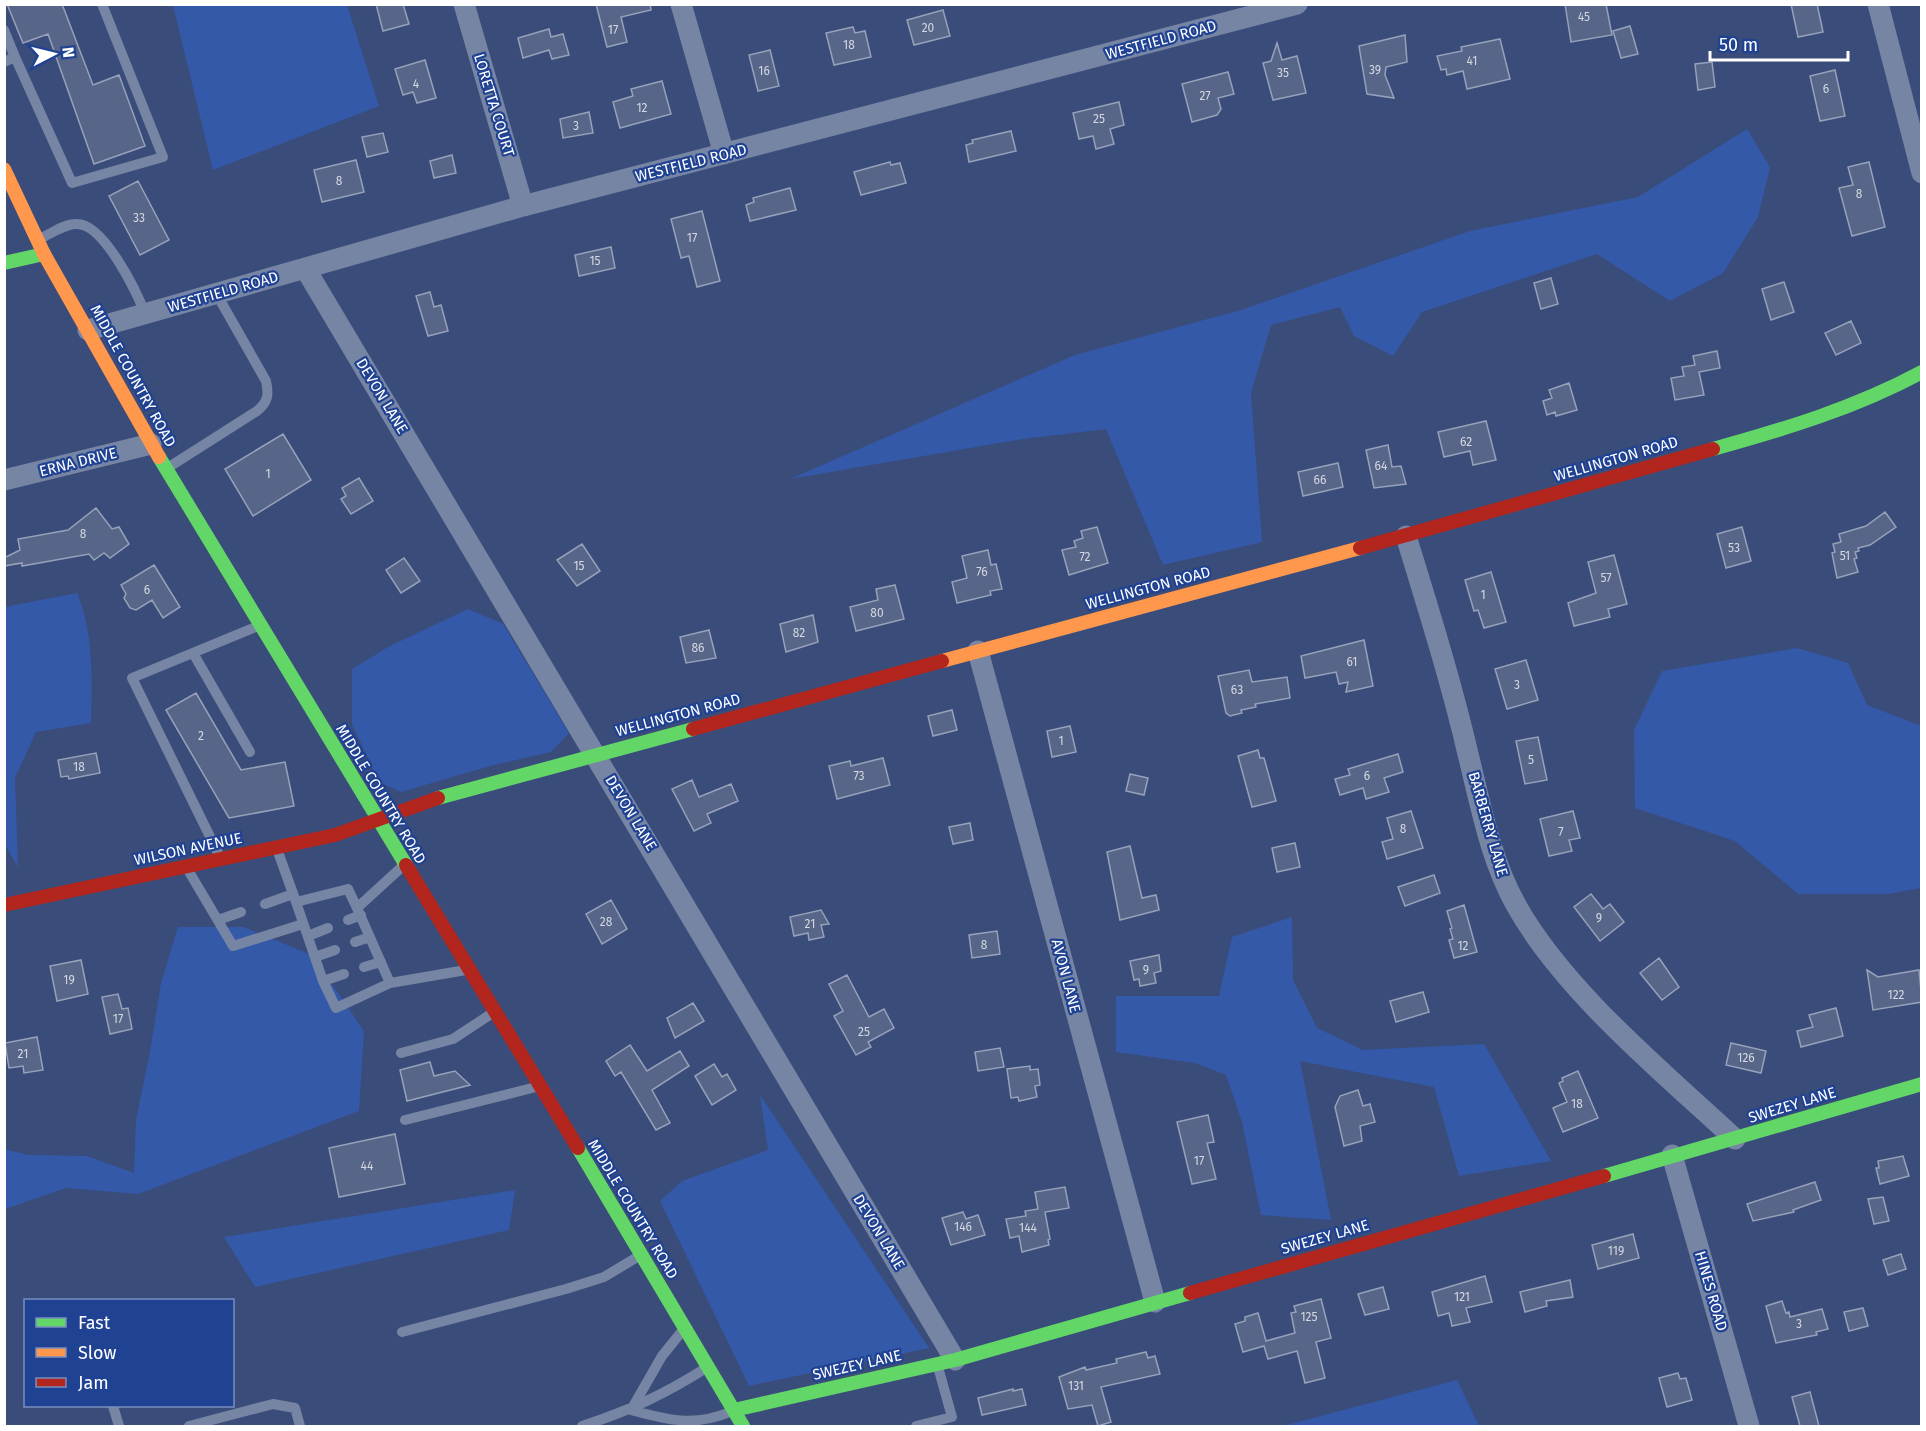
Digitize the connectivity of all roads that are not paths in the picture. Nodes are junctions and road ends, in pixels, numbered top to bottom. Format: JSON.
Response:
{"nodes":[{"id":1,"x":102,"y":4,"type":"edge"},
{"id":2,"x":464,"y":4,"type":"edge"},
{"id":3,"x":681,"y":4,"type":"edge"},
{"id":4,"x":1297,"y":4,"type":"edge"},
{"id":5,"x":1878,"y":4,"type":"edge"},
{"id":6,"x":1264,"y":9,"type":"edge"},
{"id":7,"x":4,"y":30,"type":"edge"},
{"id":8,"x":15,"y":57,"type":"junction"},
{"id":9,"x":4,"y":62,"type":"edge"},
{"id":10,"x":724,"y":154,"type":"junction"},
{"id":11,"x":4,"y":169,"type":"edge"},
{"id":12,"x":1922,"y":173,"type":"edge"},
{"id":13,"x":524,"y":206,"type":"junction"},
{"id":14,"x":37,"y":240,"type":"junction"},
{"id":15,"x":44,"y":254,"type":"junction"},
{"id":16,"x":4,"y":263,"type":"edge"},
{"id":17,"x":305,"y":268,"type":"junction"},
{"id":18,"x":216,"y":294,"type":"junction"},
{"id":19,"x":145,"y":314,"type":"junction"},
{"id":20,"x":88,"y":330,"type":"junction"},
{"id":21,"x":1922,"y":372,"type":"edge"},
{"id":22,"x":151,"y":444,"type":"junction"},
{"id":23,"x":166,"y":469,"type":"junction"},
{"id":24,"x":4,"y":480,"type":"edge"},
{"id":25,"x":1406,"y":536,"type":"junction"},
{"id":26,"x":261,"y":625,"type":"junction"},
{"id":27,"x":978,"y":651,"type":"junction"},
{"id":28,"x":193,"y":653,"type":"junction"},
{"id":29,"x":250,"y":752,"type":"dead end"},
{"id":30,"x":596,"y":754,"type":"junction"},
{"id":31,"x":377,"y":821,"type":"junction"},
{"id":32,"x":277,"y":847,"type":"junction"},
{"id":33,"x":221,"y":859,"type":"junction"},
{"id":34,"x":404,"y":865,"type":"junction"},
{"id":35,"x":186,"y":867,"type":"junction"},
{"id":36,"x":294,"y":898,"type":"junction"},
{"id":37,"x":4,"y":904,"type":"edge"},
{"id":38,"x":265,"y":904,"type":"dead end"},
{"id":39,"x":359,"y":911,"type":"junction"},
{"id":40,"x":241,"y":912,"type":"dead end"},
{"id":41,"x":218,"y":920,"type":"junction"},
{"id":42,"x":348,"y":920,"type":"dead end"},
{"id":43,"x":303,"y":924,"type":"junction"},
{"id":44,"x":328,"y":928,"type":"dead end"},
{"id":45,"x":308,"y":936,"type":"junction"},
{"id":46,"x":370,"y":937,"type":"junction"},
{"id":47,"x":355,"y":942,"type":"dead end"},
{"id":48,"x":335,"y":950,"type":"dead end"},
{"id":49,"x":315,"y":957,"type":"junction"},
{"id":50,"x":381,"y":962,"type":"junction"},
{"id":51,"x":364,"y":967,"type":"dead end"},
{"id":52,"x":468,"y":969,"type":"junction"},
{"id":53,"x":344,"y":974,"type":"dead end"},
{"id":54,"x":323,"y":981,"type":"junction"},
{"id":55,"x":390,"y":982,"type":"junction"},
{"id":56,"x":494,"y":1012,"type":"junction"},
{"id":57,"x":401,"y":1053,"type":"dead end"},
{"id":58,"x":1922,"y":1084,"type":"edge"},
{"id":59,"x":539,"y":1086,"type":"junction"},
{"id":60,"x":405,"y":1120,"type":"dead end"},
{"id":61,"x":1735,"y":1139,"type":"junction"},
{"id":62,"x":1671,"y":1155,"type":"junction"},
{"id":63,"x":642,"y":1254,"type":"junction"},
{"id":64,"x":1155,"y":1302,"type":"junction"},
{"id":65,"x":685,"y":1327,"type":"junction"},
{"id":66,"x":402,"y":1332,"type":"dead end"},
{"id":67,"x":946,"y":1362,"type":"junction"},
{"id":68,"x":708,"y":1366,"type":"junction"},
{"id":69,"x":113,"y":1407,"type":"edge"},
{"id":70,"x":631,"y":1410,"type":"junction"},
{"id":71,"x":734,"y":1410,"type":"junction"},
{"id":72,"x":119,"y":1426,"type":"edge"},
{"id":73,"x":189,"y":1426,"type":"edge"},
{"id":74,"x":300,"y":1426,"type":"edge"},
{"id":75,"x":582,"y":1426,"type":"edge"},
{"id":76,"x":743,"y":1426,"type":"edge"},
{"id":77,"x":916,"y":1426,"type":"edge"},
{"id":78,"x":1749,"y":1426,"type":"edge"}],
"edges":[{"from":1,"to":8,"type":"lane"},
{"from":2,"to":13,"type":"street","name":"LORETTA COURT"},
{"from":3,"to":10,"type":"street"},
{"from":4,"to":6,"type":"street","name":"WESTFIELD ROAD"},
{"from":5,"to":12,"type":"street"},
{"from":6,"to":10,"type":"street","name":"WESTFIELD ROAD"},
{"from":7,"to":8,"type":"lane"},
{"from":8,"to":9,"type":"lane"},
{"from":10,"to":13,"type":"street","name":"WESTFIELD ROAD"},
{"from":11,"to":14,"type":"street","name":"MIDDLE COUNTRY ROAD"},
{"from":13,"to":17,"type":"street","name":"WESTFIELD ROAD"},
{"from":14,"to":15,"type":"street","name":"MIDDLE COUNTRY ROAD"},
{"from":14,"to":19,"type":"lane"},
{"from":15,"to":16,"type":"street"},
{"from":15,"to":20,"type":"street","name":"MIDDLE COUNTRY ROAD"},
{"from":17,"to":18,"type":"street","name":"WESTFIELD ROAD"},
{"from":17,"to":30,"type":"street","name":"DEVON LANE"},
{"from":18,"to":19,"type":"street","name":"WESTFIELD ROAD"},
{"from":18,"to":23,"type":"lane"},
{"from":19,"to":20,"type":"street","name":"WESTFIELD ROAD"},
{"from":20,"to":22,"type":"street","name":"MIDDLE COUNTRY ROAD"},
{"from":21,"to":25,"type":"street","name":"WELLINGTON ROAD"},
{"from":22,"to":23,"type":"street","name":"MIDDLE COUNTRY ROAD"},
{"from":22,"to":24,"type":"street","name":"ERNA DRIVE"},
{"from":23,"to":26,"type":"street","name":"MIDDLE COUNTRY ROAD"},
{"from":25,"to":27,"type":"street","name":"WELLINGTON ROAD"},
{"from":25,"to":61,"type":"street","name":"BARBERRY LANE"},
{"from":26,"to":28,"type":"lane"},
{"from":26,"to":31,"type":"street","name":"MIDDLE COUNTRY ROAD"},
{"from":27,"to":30,"type":"street","name":"WELLINGTON ROAD"},
{"from":27,"to":64,"type":"street","name":"AVON LANE"},
{"from":28,"to":29,"type":"lane"},
{"from":28,"to":33,"type":"lane"},
{"from":30,"to":31,"type":"street","name":"WELLINGTON ROAD"},
{"from":30,"to":67,"type":"street","name":"DEVON LANE"},
{"from":31,"to":32,"type":"street","name":"WILSON AVENUE"},
{"from":31,"to":34,"type":"street","name":"MIDDLE COUNTRY ROAD"},
{"from":32,"to":33,"type":"street","name":"WILSON AVENUE"},
{"from":32,"to":36,"type":"lane"},
{"from":33,"to":35,"type":"street","name":"WILSON AVENUE"},
{"from":34,"to":39,"type":"lane"},
{"from":34,"to":52,"type":"street","name":"MIDDLE COUNTRY ROAD"},
{"from":35,"to":37,"type":"street","name":"WILSON AVENUE"},
{"from":35,"to":41,"type":"lane"},
{"from":36,"to":38,"type":"lane"},
{"from":36,"to":39,"type":"lane"},
{"from":36,"to":43,"type":"lane"},
{"from":39,"to":42,"type":"lane"},
{"from":39,"to":46,"type":"lane"},
{"from":40,"to":41,"type":"lane"},
{"from":41,"to":43,"type":"lane"},
{"from":43,"to":45,"type":"lane"},
{"from":44,"to":45,"type":"lane"},
{"from":45,"to":49,"type":"lane"},
{"from":46,"to":47,"type":"lane"},
{"from":46,"to":50,"type":"lane"},
{"from":48,"to":49,"type":"lane"},
{"from":49,"to":54,"type":"lane"},
{"from":50,"to":51,"type":"lane"},
{"from":50,"to":55,"type":"lane"},
{"from":52,"to":55,"type":"lane"},
{"from":52,"to":56,"type":"street","name":"MIDDLE COUNTRY ROAD"},
{"from":53,"to":54,"type":"lane"},
{"from":54,"to":55,"type":"lane"},
{"from":56,"to":57,"type":"lane"},
{"from":56,"to":59,"type":"street","name":"MIDDLE COUNTRY ROAD"},
{"from":58,"to":61,"type":"street","name":"SWEZEY LANE"},
{"from":59,"to":60,"type":"lane"},
{"from":59,"to":63,"type":"street","name":"MIDDLE COUNTRY ROAD"},
{"from":61,"to":62,"type":"street","name":"SWEZEY LANE"},
{"from":62,"to":64,"type":"street","name":"SWEZEY LANE"},
{"from":62,"to":78,"type":"street","name":"HINES ROAD"},
{"from":63,"to":65,"type":"street","name":"MIDDLE COUNTRY ROAD"},
{"from":63,"to":66,"type":"lane"},
{"from":64,"to":67,"type":"street","name":"SWEZEY LANE"},
{"from":65,"to":68,"type":"street","name":"MIDDLE COUNTRY ROAD"},
{"from":65,"to":70,"type":"lane"},
{"from":67,"to":71,"type":"street","name":"SWEZEY LANE"},
{"from":67,"to":77,"type":"lane"},
{"from":68,"to":70,"type":"lane"},
{"from":68,"to":71,"type":"street","name":"MIDDLE COUNTRY ROAD"},
{"from":69,"to":72,"type":"lane"},
{"from":70,"to":71,"type":"lane"},
{"from":70,"to":75,"type":"lane"},
{"from":71,"to":76,"type":"street","name":"MIDDLE COUNTRY ROAD"},
{"from":73,"to":74,"type":"lane"}]}
